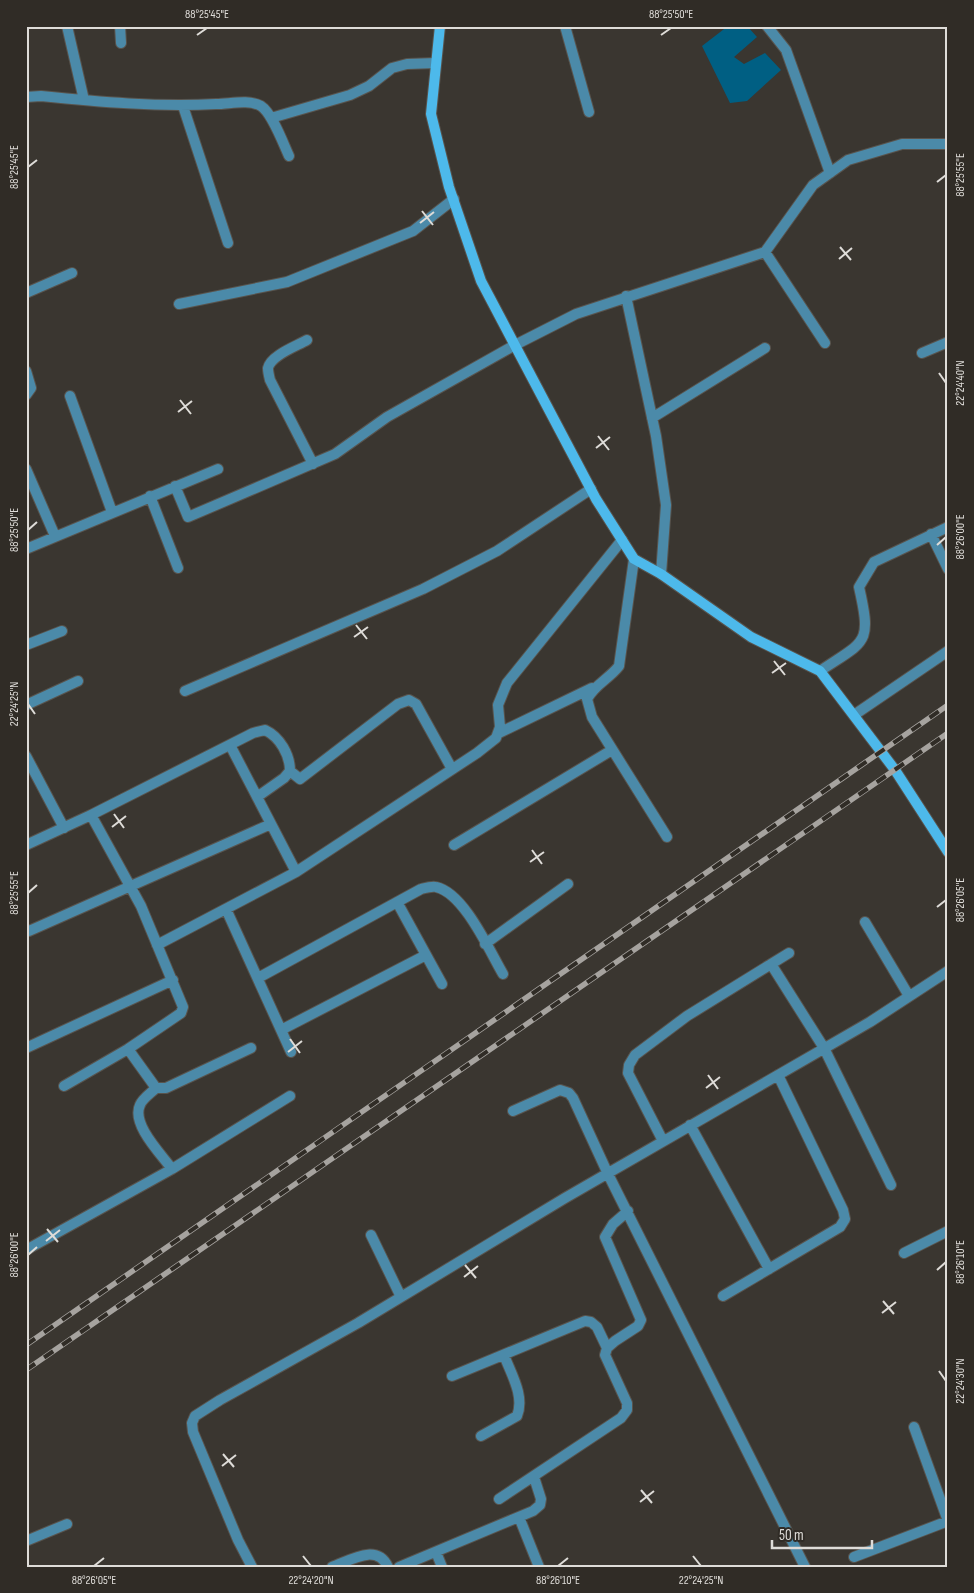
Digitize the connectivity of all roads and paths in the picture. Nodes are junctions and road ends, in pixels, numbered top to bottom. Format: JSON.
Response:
{"nodes":[{"id":1,"x":67,"y":26,"type":"edge"},
{"id":2,"x":120,"y":26,"type":"edge"},
{"id":3,"x":442,"y":26,"type":"edge"},
{"id":4,"x":565,"y":26,"type":"edge"},
{"id":5,"x":767,"y":26,"type":"edge"},
{"id":6,"x":121,"y":43,"type":"dead end"},
{"id":7,"x":436,"y":63,"type":"junction"},
{"id":8,"x":26,"y":97,"type":"edge"},
{"id":9,"x":84,"y":100,"type":"junction"},
{"id":10,"x":182,"y":106,"type":"junction"},
{"id":11,"x":589,"y":112,"type":"dead end"},
{"id":12,"x":271,"y":118,"type":"junction"},
{"id":13,"x":948,"y":144,"type":"edge"},
{"id":14,"x":288,"y":156,"type":"dead end"},
{"id":15,"x":830,"y":173,"type":"junction"},
{"id":16,"x":454,"y":199,"type":"junction"},
{"id":17,"x":228,"y":243,"type":"dead end"},
{"id":18,"x":765,"y":252,"type":"junction"},
{"id":19,"x":72,"y":273,"type":"dead end"},
{"id":20,"x":26,"y":293,"type":"edge"},
{"id":21,"x":626,"y":296,"type":"junction"},
{"id":22,"x":179,"y":304,"type":"dead end"},
{"id":23,"x":307,"y":340,"type":"dead end"},
{"id":24,"x":948,"y":342,"type":"edge"},
{"id":25,"x":825,"y":343,"type":"dead end"},
{"id":26,"x":515,"y":345,"type":"junction"},
{"id":27,"x":765,"y":348,"type":"dead end"},
{"id":28,"x":922,"y":353,"type":"dead end"},
{"id":29,"x":26,"y":372,"type":"edge"},
{"id":30,"x":26,"y":394,"type":"edge"},
{"id":31,"x":70,"y":396,"type":"dead end"},
{"id":32,"x":652,"y":418,"type":"junction"},
{"id":33,"x":313,"y":464,"type":"junction"},
{"id":34,"x":26,"y":469,"type":"edge"},
{"id":35,"x":218,"y":469,"type":"dead end"},
{"id":36,"x":176,"y":486,"type":"junction"},
{"id":37,"x":591,"y":490,"type":"junction"},
{"id":38,"x":150,"y":496,"type":"junction"},
{"id":39,"x":112,"y":512,"type":"junction"},
{"id":40,"x":948,"y":527,"type":"edge"},
{"id":41,"x":931,"y":534,"type":"junction"},
{"id":42,"x":55,"y":536,"type":"junction"},
{"id":43,"x":622,"y":540,"type":"junction"},
{"id":44,"x":26,"y":549,"type":"edge"},
{"id":45,"x":634,"y":559,"type":"junction"},
{"id":46,"x":178,"y":568,"type":"dead end"},
{"id":47,"x":948,"y":569,"type":"edge"},
{"id":48,"x":661,"y":574,"type":"junction"},
{"id":49,"x":62,"y":630,"type":"dead end"},
{"id":50,"x":26,"y":645,"type":"edge"},
{"id":51,"x":948,"y":651,"type":"edge"},
{"id":52,"x":820,"y":671,"type":"junction"},
{"id":53,"x":78,"y":681,"type":"dead end"},
{"id":54,"x":592,"y":688,"type":"junction"},
{"id":55,"x":185,"y":691,"type":"dead end"},
{"id":56,"x":26,"y":705,"type":"edge"},
{"id":57,"x":854,"y":715,"type":"junction"},
{"id":58,"x":499,"y":733,"type":"junction"},
{"id":59,"x":230,"y":745,"type":"junction"},
{"id":60,"x":612,"y":750,"type":"junction"},
{"id":61,"x":26,"y":756,"type":"edge"},
{"id":62,"x":452,"y":769,"type":"junction"},
{"id":63,"x":290,"y":771,"type":"junction"},
{"id":64,"x":257,"y":797,"type":"junction"},
{"id":65,"x":91,"y":815,"type":"junction"},
{"id":66,"x":271,"y":824,"type":"junction"},
{"id":67,"x":64,"y":828,"type":"junction"},
{"id":68,"x":667,"y":837,"type":"dead end"},
{"id":69,"x":26,"y":845,"type":"edge"},
{"id":70,"x":454,"y":845,"type":"dead end"},
{"id":71,"x":948,"y":852,"type":"edge"},
{"id":72,"x":296,"y":872,"type":"junction"},
{"id":73,"x":568,"y":884,"type":"dead end"},
{"id":74,"x":130,"y":885,"type":"junction"},
{"id":75,"x":397,"y":902,"type":"junction"},
{"id":76,"x":226,"y":909,"type":"junction"},
{"id":77,"x":865,"y":922,"type":"dead end"},
{"id":78,"x":26,"y":930,"type":"edge"},
{"id":79,"x":485,"y":944,"type":"junction"},
{"id":80,"x":158,"y":945,"type":"junction"},
{"id":81,"x":789,"y":953,"type":"dead end"},
{"id":82,"x":426,"y":955,"type":"junction"},
{"id":83,"x":771,"y":964,"type":"junction"},
{"id":84,"x":948,"y":971,"type":"edge"},
{"id":85,"x":503,"y":974,"type":"dead end"},
{"id":86,"x":258,"y":978,"type":"junction"},
{"id":87,"x":172,"y":980,"type":"junction"},
{"id":88,"x":442,"y":984,"type":"dead end"},
{"id":89,"x":909,"y":996,"type":"junction"},
{"id":90,"x":281,"y":1030,"type":"junction"},
{"id":91,"x":26,"y":1048,"type":"edge"},
{"id":92,"x":251,"y":1048,"type":"dead end"},
{"id":93,"x":824,"y":1048,"type":"junction"},
{"id":94,"x":128,"y":1049,"type":"junction"},
{"id":95,"x":291,"y":1052,"type":"dead end"},
{"id":96,"x":778,"y":1075,"type":"junction"},
{"id":97,"x":64,"y":1086,"type":"dead end"},
{"id":98,"x":156,"y":1088,"type":"junction"},
{"id":99,"x":290,"y":1096,"type":"dead end"},
{"id":100,"x":513,"y":1111,"type":"dead end"},
{"id":101,"x":690,"y":1125,"type":"junction"},
{"id":102,"x":662,"y":1141,"type":"junction"},
{"id":103,"x":172,"y":1169,"type":"junction"},
{"id":104,"x":608,"y":1174,"type":"junction"},
{"id":105,"x":891,"y":1185,"type":"dead end"},
{"id":106,"x":628,"y":1211,"type":"junction"},
{"id":107,"x":948,"y":1231,"type":"edge"},
{"id":108,"x":371,"y":1235,"type":"dead end"},
{"id":109,"x":26,"y":1250,"type":"edge"},
{"id":110,"x":904,"y":1253,"type":"dead end"},
{"id":111,"x":769,"y":1269,"type":"junction"},
{"id":112,"x":723,"y":1296,"type":"dead end"},
{"id":113,"x":402,"y":1297,"type":"junction"},
{"id":114,"x":607,"y":1348,"type":"junction"},
{"id":115,"x":504,"y":1355,"type":"junction"},
{"id":116,"x":452,"y":1376,"type":"dead end"},
{"id":117,"x":914,"y":1427,"type":"dead end"},
{"id":118,"x":481,"y":1436,"type":"dead end"},
{"id":119,"x":534,"y":1477,"type":"junction"},
{"id":120,"x":499,"y":1499,"type":"dead end"},
{"id":121,"x":519,"y":1517,"type":"junction"},
{"id":122,"x":948,"y":1521,"type":"edge"},
{"id":123,"x":67,"y":1524,"type":"dead end"},
{"id":124,"x":26,"y":1541,"type":"edge"},
{"id":125,"x":436,"y":1552,"type":"junction"},
{"id":126,"x":854,"y":1557,"type":"dead end"},
{"id":127,"x":803,"y":1566,"type":"edge"},
{"id":128,"x":252,"y":1567,"type":"edge"},
{"id":129,"x":332,"y":1567,"type":"edge"},
{"id":130,"x":388,"y":1567,"type":"edge"},
{"id":131,"x":399,"y":1567,"type":"edge"},
{"id":132,"x":442,"y":1567,"type":"edge"},
{"id":133,"x":539,"y":1567,"type":"edge"}],
"edges":[{"from":1,"to":9,"type":"street"},
{"from":2,"to":6,"type":"street"},
{"from":3,"to":7,"type":"main road"},
{"from":4,"to":11,"type":"street"},
{"from":5,"to":15,"type":"street"},
{"from":7,"to":12,"type":"street"},
{"from":7,"to":16,"type":"main road"},
{"from":8,"to":9,"type":"street"},
{"from":9,"to":10,"type":"street"},
{"from":10,"to":12,"type":"street"},
{"from":10,"to":17,"type":"street"},
{"from":12,"to":14,"type":"street"},
{"from":13,"to":15,"type":"street"},
{"from":15,"to":18,"type":"street"},
{"from":16,"to":22,"type":"street"},
{"from":16,"to":26,"type":"main road"},
{"from":18,"to":21,"type":"street"},
{"from":18,"to":25,"type":"street"},
{"from":19,"to":20,"type":"street"},
{"from":21,"to":26,"type":"street"},
{"from":21,"to":32,"type":"street"},
{"from":23,"to":33,"type":"street"},
{"from":24,"to":28,"type":"street"},
{"from":26,"to":33,"type":"street"},
{"from":26,"to":37,"type":"main road"},
{"from":27,"to":32,"type":"street"},
{"from":29,"to":30,"type":"street"},
{"from":31,"to":39,"type":"street"},
{"from":32,"to":48,"type":"street"},
{"from":33,"to":36,"type":"street"},
{"from":34,"to":42,"type":"street"},
{"from":35,"to":36,"type":"street"},
{"from":36,"to":38,"type":"street"},
{"from":37,"to":43,"type":"main road"},
{"from":37,"to":55,"type":"street"},
{"from":38,"to":39,"type":"street"},
{"from":38,"to":46,"type":"street"},
{"from":39,"to":42,"type":"street"},
{"from":40,"to":41,"type":"street"},
{"from":41,"to":47,"type":"street"},
{"from":41,"to":52,"type":"street"},
{"from":42,"to":44,"type":"street"},
{"from":43,"to":45,"type":"main road"},
{"from":43,"to":58,"type":"street"},
{"from":45,"to":48,"type":"main road"},
{"from":45,"to":54,"type":"street"},
{"from":48,"to":52,"type":"main road"},
{"from":49,"to":50,"type":"street"},
{"from":51,"to":57,"type":"street"},
{"from":52,"to":57,"type":"main road"},
{"from":53,"to":56,"type":"street"},
{"from":54,"to":58,"type":"street"},
{"from":54,"to":60,"type":"street"},
{"from":57,"to":71,"type":"main road"},
{"from":58,"to":62,"type":"street"},
{"from":59,"to":63,"type":"street"},
{"from":59,"to":64,"type":"street"},
{"from":59,"to":65,"type":"street"},
{"from":60,"to":68,"type":"street"},
{"from":60,"to":70,"type":"street"},
{"from":61,"to":67,"type":"street"},
{"from":62,"to":63,"type":"street"},
{"from":62,"to":72,"type":"street"},
{"from":63,"to":64,"type":"street"},
{"from":64,"to":66,"type":"street"},
{"from":65,"to":67,"type":"street"},
{"from":65,"to":74,"type":"street"},
{"from":66,"to":72,"type":"street"},
{"from":66,"to":74,"type":"street"},
{"from":67,"to":69,"type":"street"},
{"from":72,"to":76,"type":"street"},
{"from":73,"to":79,"type":"street"},
{"from":74,"to":78,"type":"street"},
{"from":74,"to":80,"type":"street"},
{"from":75,"to":79,"type":"street"},
{"from":75,"to":82,"type":"street"},
{"from":75,"to":86,"type":"street"},
{"from":76,"to":80,"type":"street"},
{"from":76,"to":86,"type":"street"},
{"from":77,"to":89,"type":"street"},
{"from":79,"to":85,"type":"street"},
{"from":80,"to":87,"type":"street"},
{"from":81,"to":83,"type":"street"},
{"from":82,"to":88,"type":"street"},
{"from":82,"to":90,"type":"street"},
{"from":83,"to":93,"type":"street"},
{"from":83,"to":102,"type":"street"},
{"from":84,"to":89,"type":"street"},
{"from":86,"to":90,"type":"street"},
{"from":87,"to":91,"type":"street"},
{"from":87,"to":94,"type":"street"},
{"from":89,"to":93,"type":"street"},
{"from":90,"to":95,"type":"street"},
{"from":92,"to":98,"type":"street"},
{"from":93,"to":96,"type":"street"},
{"from":93,"to":105,"type":"street"},
{"from":94,"to":97,"type":"street"},
{"from":94,"to":98,"type":"street"},
{"from":96,"to":101,"type":"street"},
{"from":96,"to":111,"type":"street"},
{"from":98,"to":103,"type":"street"},
{"from":99,"to":103,"type":"street"},
{"from":100,"to":104,"type":"street"},
{"from":101,"to":102,"type":"street"},
{"from":101,"to":111,"type":"street"},
{"from":102,"to":104,"type":"street"},
{"from":103,"to":109,"type":"street"},
{"from":104,"to":106,"type":"street"},
{"from":104,"to":113,"type":"street"},
{"from":106,"to":114,"type":"street"},
{"from":106,"to":127,"type":"street"},
{"from":107,"to":110,"type":"street"},
{"from":108,"to":113,"type":"street"},
{"from":111,"to":112,"type":"street"},
{"from":113,"to":128,"type":"street"},
{"from":114,"to":115,"type":"street"},
{"from":114,"to":119,"type":"street"},
{"from":115,"to":116,"type":"street"},
{"from":115,"to":118,"type":"street"},
{"from":117,"to":122,"type":"street"},
{"from":119,"to":120,"type":"street"},
{"from":119,"to":121,"type":"street"},
{"from":121,"to":125,"type":"street"},
{"from":121,"to":133,"type":"street"},
{"from":122,"to":126,"type":"street"},
{"from":123,"to":124,"type":"street"},
{"from":125,"to":131,"type":"street"},
{"from":125,"to":132,"type":"street"},
{"from":129,"to":130,"type":"street"}]}
